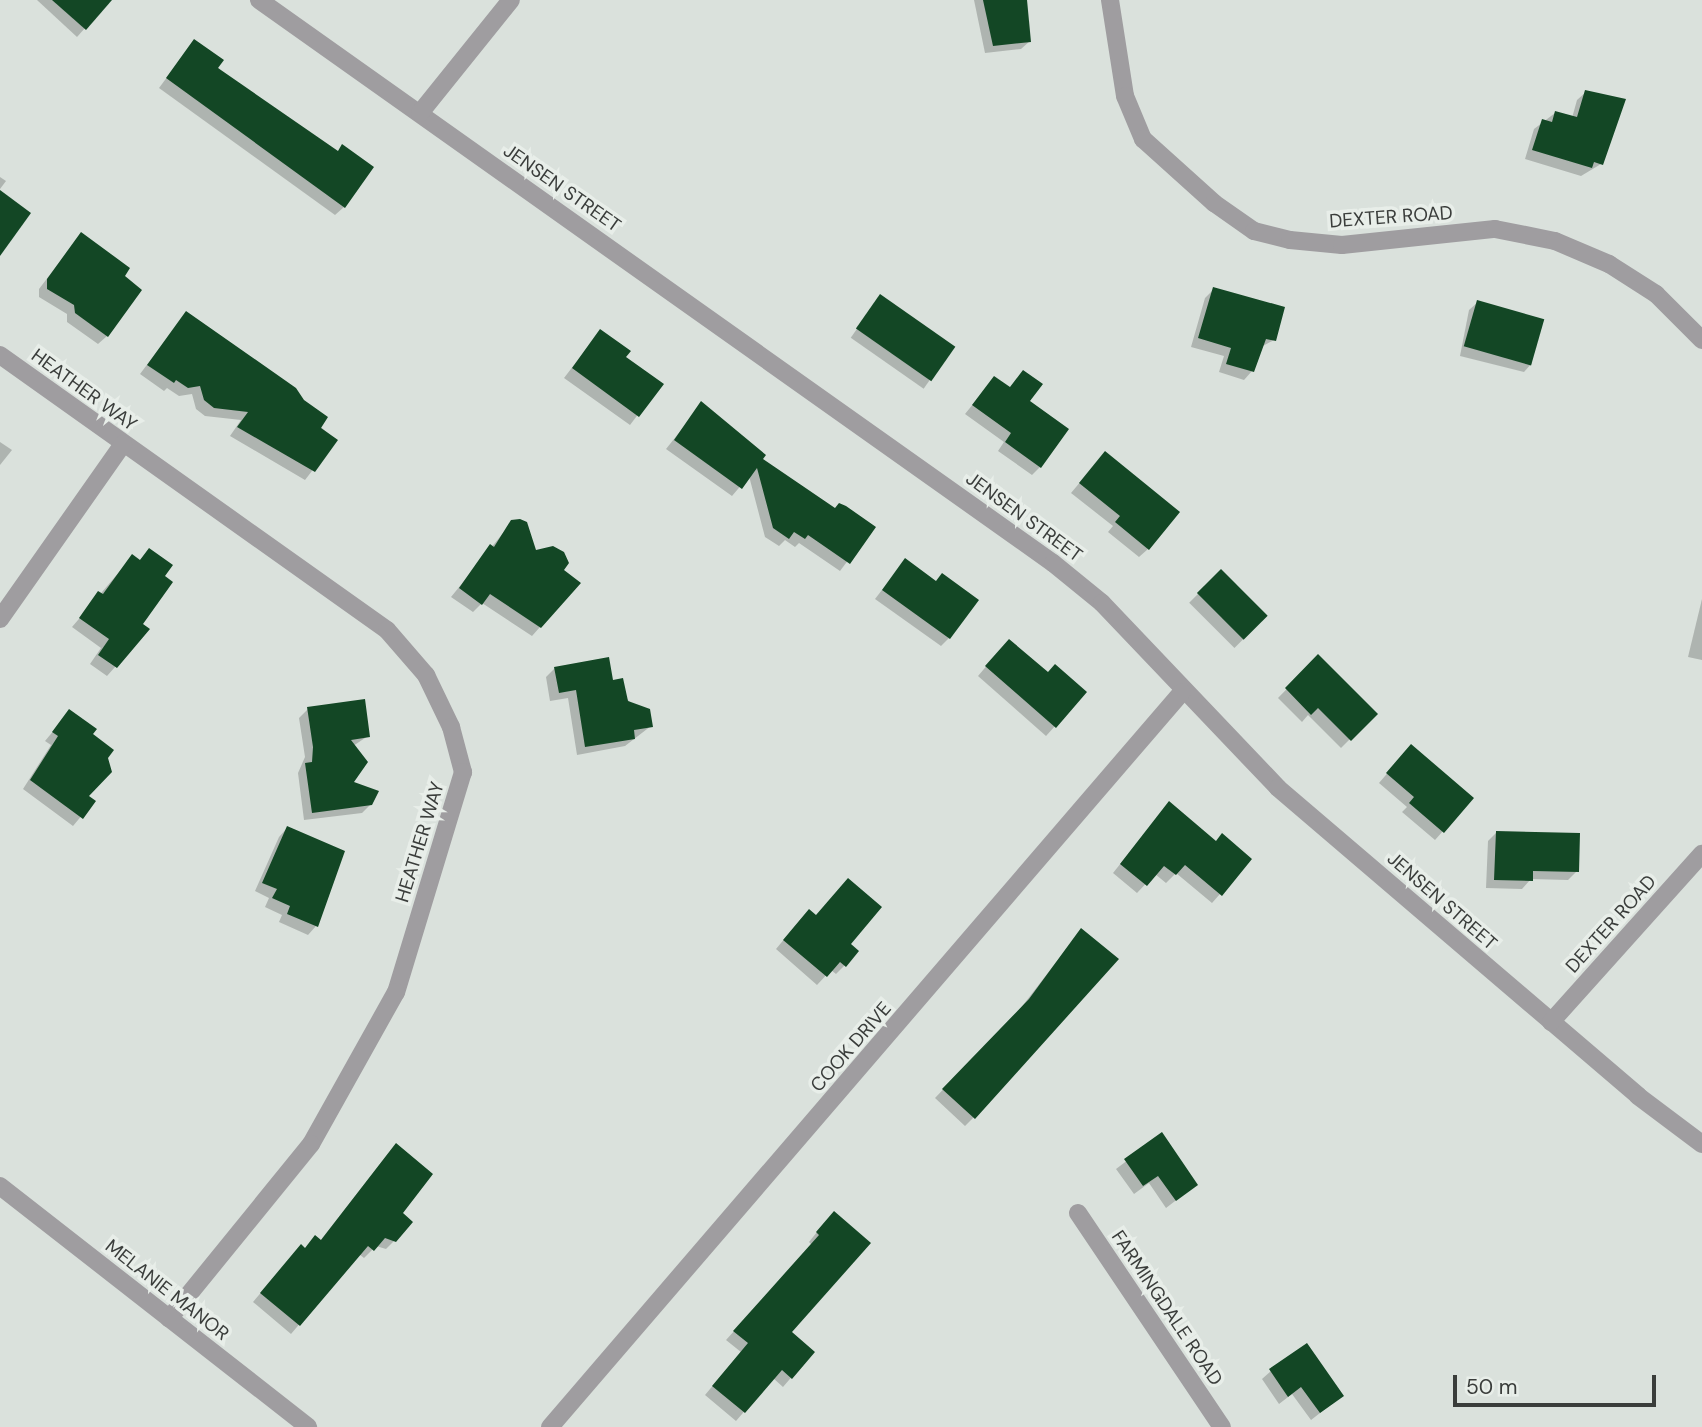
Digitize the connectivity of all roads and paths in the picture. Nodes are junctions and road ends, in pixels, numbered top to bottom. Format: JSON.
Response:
{"nodes":[{"id":1,"x":260,"y":0,"type":"edge"},
{"id":2,"x":511,"y":0,"type":"edge"},
{"id":3,"x":1110,"y":0,"type":"edge"},
{"id":4,"x":419,"y":113,"type":"junction"},
{"id":5,"x":1702,"y":340,"type":"edge"},
{"id":6,"x":0,"y":355,"type":"edge"},
{"id":7,"x":123,"y":444,"type":"junction"},
{"id":8,"x":0,"y":619,"type":"edge"},
{"id":9,"x":1182,"y":692,"type":"junction"},
{"id":10,"x":1702,"y":854,"type":"edge"},
{"id":11,"x":1551,"y":1022,"type":"junction"},
{"id":12,"x":1702,"y":1144,"type":"edge"},
{"id":13,"x":0,"y":1186,"type":"edge"},
{"id":14,"x":1078,"y":1213,"type":"dead end"},
{"id":15,"x":169,"y":1319,"type":"junction"},
{"id":16,"x":308,"y":1427,"type":"edge"},
{"id":17,"x":550,"y":1427,"type":"edge"},
{"id":18,"x":1222,"y":1427,"type":"edge"}],
"edges":[{"from":1,"to":4,"type":"street","name":"JENSEN STREET"},
{"from":2,"to":4,"type":"street"},
{"from":3,"to":5,"type":"street","name":"DEXTER ROAD"},
{"from":4,"to":9,"type":"street","name":"JENSEN STREET"},
{"from":6,"to":7,"type":"street","name":"HEATHER WAY"},
{"from":7,"to":8,"type":"street"},
{"from":7,"to":15,"type":"street","name":"HEATHER WAY"},
{"from":9,"to":11,"type":"street","name":"JENSEN STREET"},
{"from":9,"to":17,"type":"street","name":"COOK DRIVE"},
{"from":10,"to":11,"type":"street","name":"DEXTER ROAD"},
{"from":11,"to":12,"type":"street","name":"JENSEN STREET"},
{"from":13,"to":15,"type":"street","name":"MELANIE MANOR"},
{"from":14,"to":18,"type":"street","name":"FARMINGDALE ROAD"},
{"from":15,"to":16,"type":"street","name":"MELANIE MANOR"}]}
